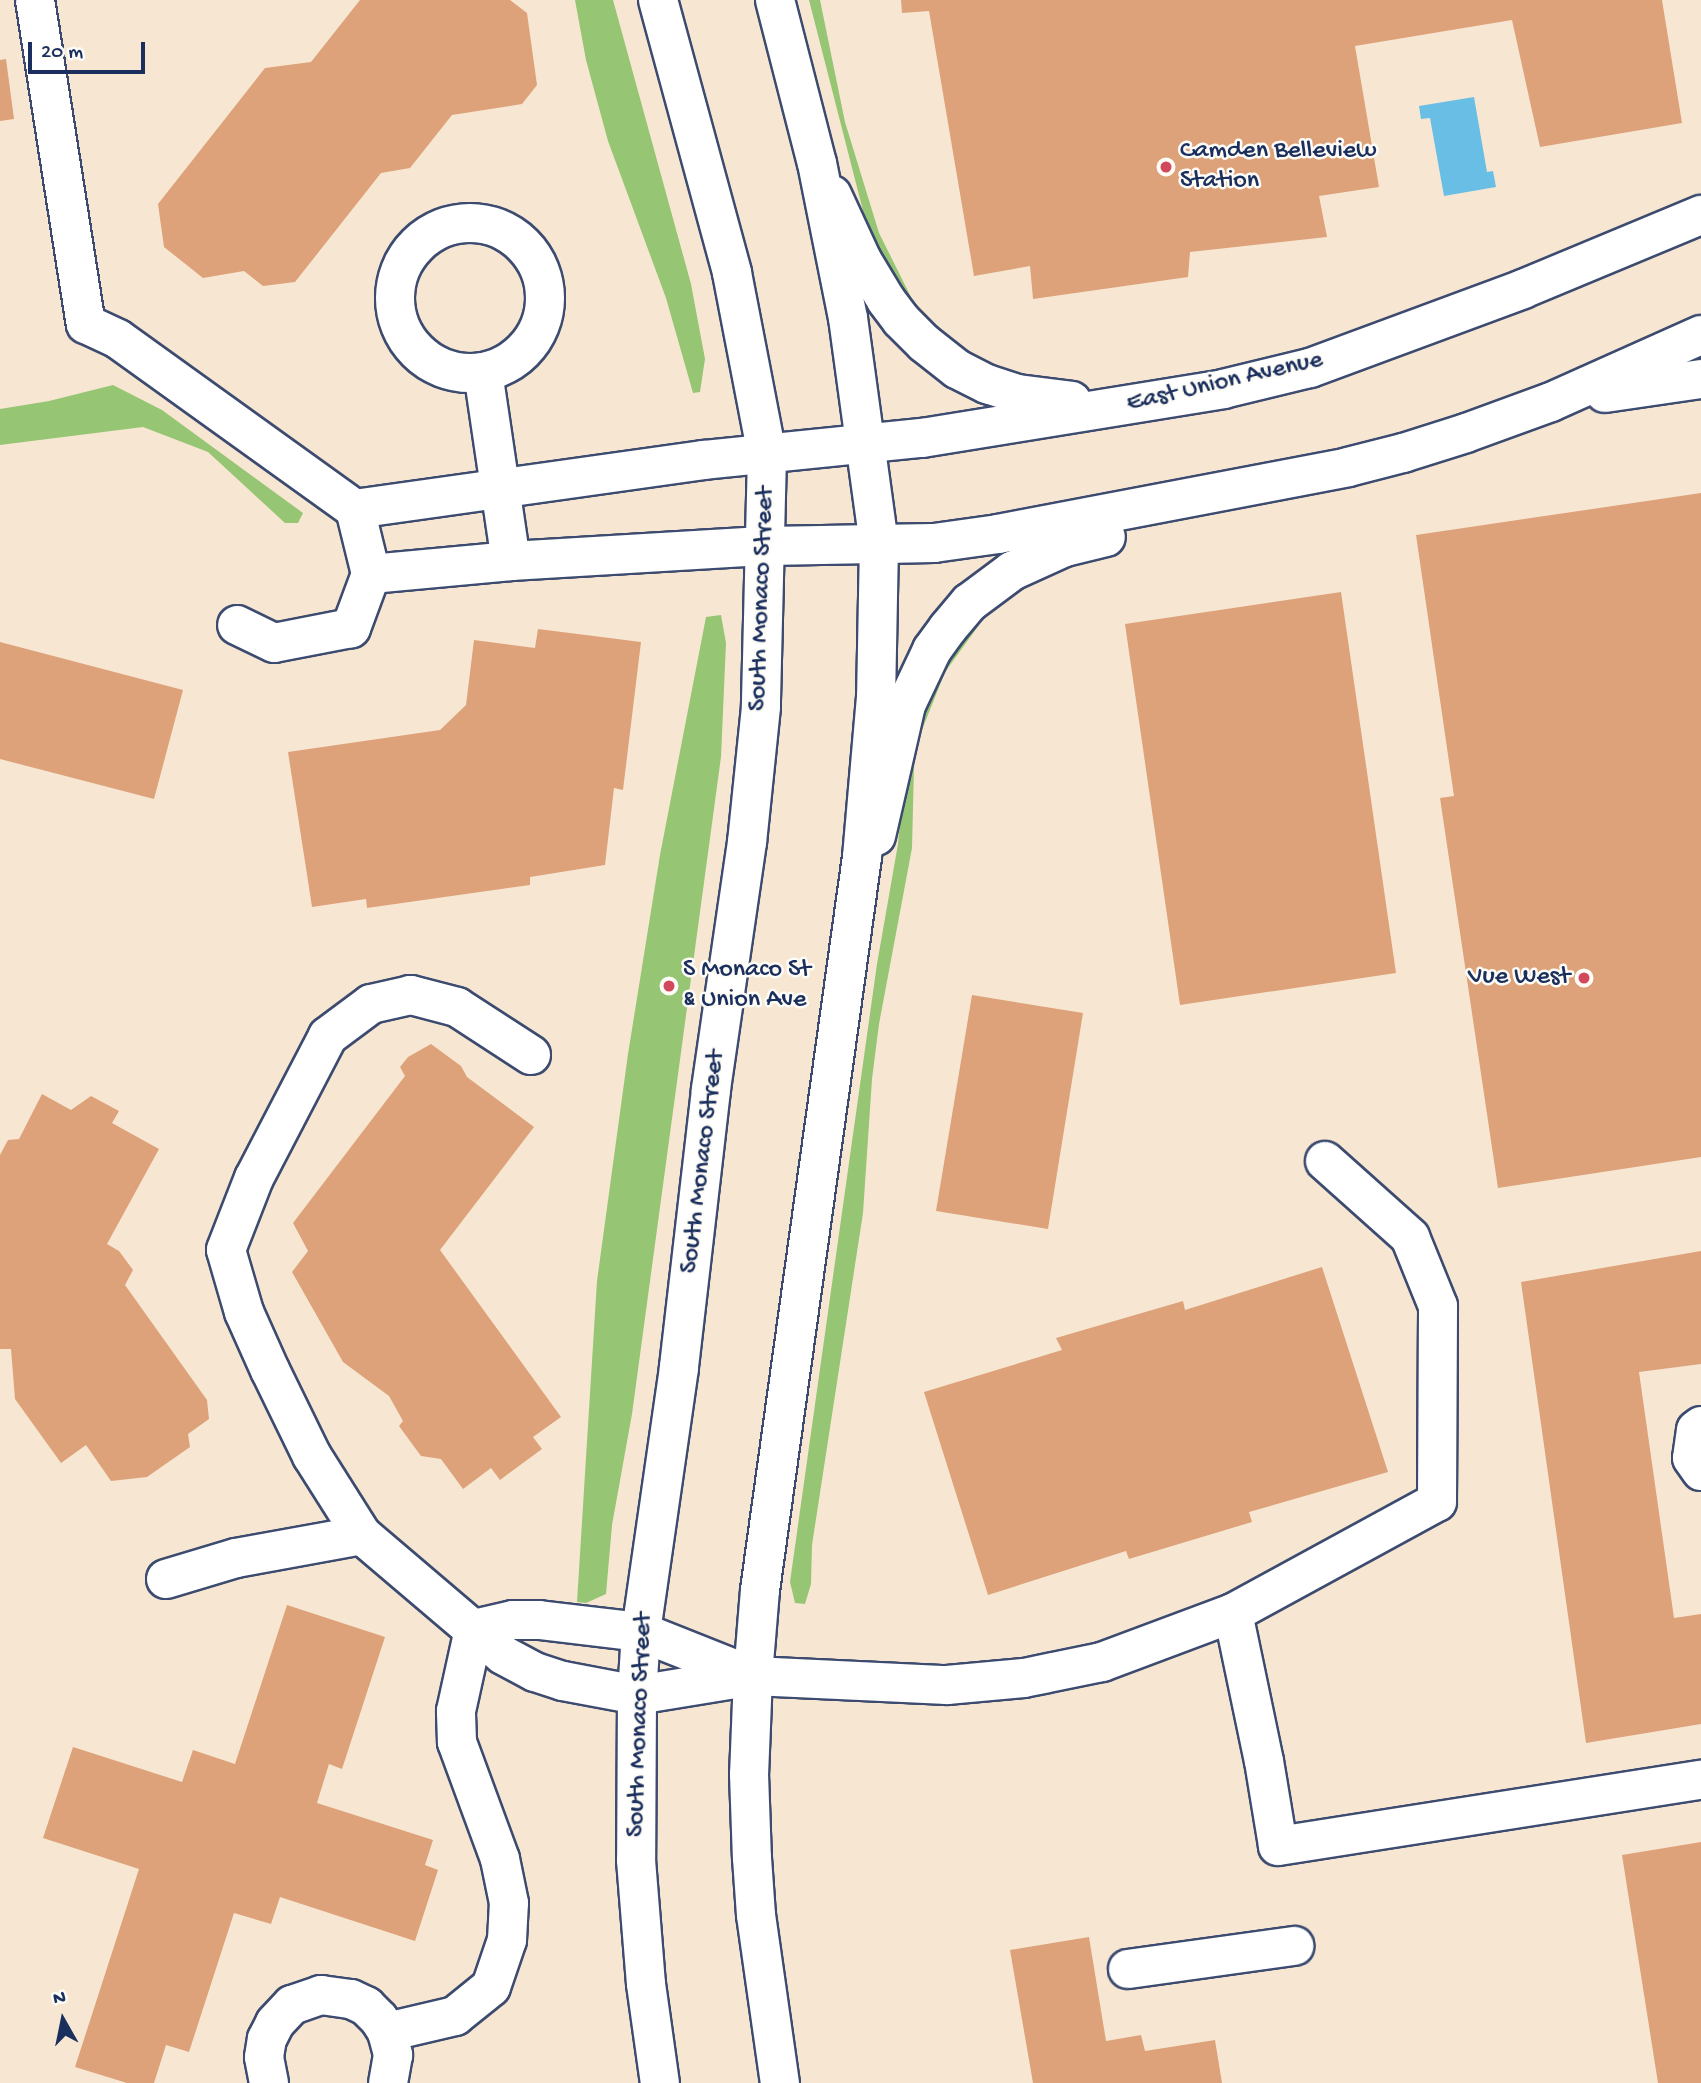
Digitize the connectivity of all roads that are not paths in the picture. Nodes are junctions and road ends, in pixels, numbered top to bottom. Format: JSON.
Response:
{"nodes":[{"id":1,"x":35,"y":0,"type":"edge"},
{"id":2,"x":658,"y":0,"type":"edge"},
{"id":3,"x":775,"y":0,"type":"edge"},
{"id":4,"x":817,"y":163,"type":"junction"},
{"id":5,"x":1701,"y":215,"type":"edge"},
{"id":6,"x":1701,"y":335,"type":"edge"},
{"id":7,"x":483,"y":372,"type":"dead end"},
{"id":8,"x":1701,"y":379,"type":"edge"},
{"id":9,"x":1158,"y":400,"type":"junction"},
{"id":10,"x":1551,"y":402,"type":"junction"},
{"id":11,"x":867,"y":442,"type":"junction"},
{"id":12,"x":767,"y":455,"type":"junction"},
{"id":13,"x":1348,"y":467,"type":"junction"},
{"id":14,"x":501,"y":488,"type":"junction"},
{"id":15,"x":355,"y":509,"type":"junction"},
{"id":16,"x":879,"y":544,"type":"junction"},
{"id":17,"x":766,"y":546,"type":"junction"},
{"id":18,"x":511,"y":561,"type":"junction"},
{"id":19,"x":370,"y":574,"type":"junction"},
{"id":20,"x":237,"y":625,"type":"dead end"},
{"id":21,"x":856,"y":905,"type":"junction"},
{"id":22,"x":531,"y":1055,"type":"dead end"},
{"id":23,"x":1325,"y":1161,"type":"dead end"},
{"id":24,"x":1701,"y":1426,"type":"edge"},
{"id":25,"x":1701,"y":1471,"type":"edge"},
{"id":26,"x":362,"y":1535,"type":"junction"},
{"id":27,"x":166,"y":1579,"type":"dead end"},
{"id":28,"x":1233,"y":1613,"type":"junction"},
{"id":29,"x":474,"y":1629,"type":"junction"},
{"id":30,"x":641,"y":1632,"type":"junction"},
{"id":31,"x":753,"y":1676,"type":"junction"},
{"id":32,"x":636,"y":1695,"type":"junction"},
{"id":33,"x":1701,"y":1780,"type":"edge"},
{"id":34,"x":1294,"y":1946,"type":"dead end"},
{"id":35,"x":1128,"y":1969,"type":"dead end"},
{"id":36,"x":387,"y":2032,"type":"junction"},
{"id":37,"x":269,"y":2083,"type":"edge"},
{"id":38,"x":388,"y":2083,"type":"edge"},
{"id":39,"x":660,"y":2083,"type":"edge"},
{"id":40,"x":780,"y":2083,"type":"edge"}],
"edges":[{"from":1,"to":15,"type":"main road"},
{"from":2,"to":12,"type":"main road","name":"South Monaco Street"},
{"from":3,"to":4,"type":"main road"},
{"from":4,"to":9,"type":"main road"},
{"from":4,"to":11,"type":"main road"},
{"from":5,"to":9,"type":"main road","name":"East Union Avenue"},
{"from":6,"to":10,"type":"main road"},
{"from":7,"to":14,"type":"main road"},
{"from":8,"to":10,"type":"main road"},
{"from":9,"to":11,"type":"main road","name":"East Union Avenue"},
{"from":10,"to":13,"type":"main road"},
{"from":11,"to":12,"type":"main road","name":"East Union Avenue"},
{"from":11,"to":16,"type":"main road"},
{"from":12,"to":14,"type":"main road","name":"East Union Avenue"},
{"from":12,"to":17,"type":"main road","name":"South Monaco Street"},
{"from":13,"to":16,"type":"main road"},
{"from":13,"to":21,"type":"main road"},
{"from":14,"to":15,"type":"main road","name":"East Union Avenue"},
{"from":14,"to":18,"type":"main road"},
{"from":15,"to":19,"type":"main road"},
{"from":16,"to":17,"type":"main road"},
{"from":16,"to":21,"type":"main road"},
{"from":17,"to":18,"type":"main road"},
{"from":17,"to":30,"type":"main road","name":"South Monaco Street"},
{"from":18,"to":19,"type":"main road"},
{"from":19,"to":20,"type":"main road"},
{"from":21,"to":31,"type":"main road"},
{"from":22,"to":26,"type":"main road"},
{"from":23,"to":28,"type":"main road"},
{"from":24,"to":25,"type":"main road"},
{"from":26,"to":27,"type":"main road"},
{"from":26,"to":29,"type":"main road"},
{"from":28,"to":31,"type":"main road"},
{"from":28,"to":33,"type":"main road"},
{"from":29,"to":30,"type":"main road"},
{"from":29,"to":32,"type":"main road"},
{"from":29,"to":36,"type":"main road"},
{"from":30,"to":31,"type":"main road"},
{"from":30,"to":32,"type":"main road","name":"South Monaco Street"},
{"from":31,"to":32,"type":"main road"},
{"from":31,"to":40,"type":"main road"},
{"from":32,"to":39,"type":"main road","name":"South Monaco Street"},
{"from":34,"to":35,"type":"main road"},
{"from":36,"to":37,"type":"main road"},
{"from":36,"to":38,"type":"main road"}]}
